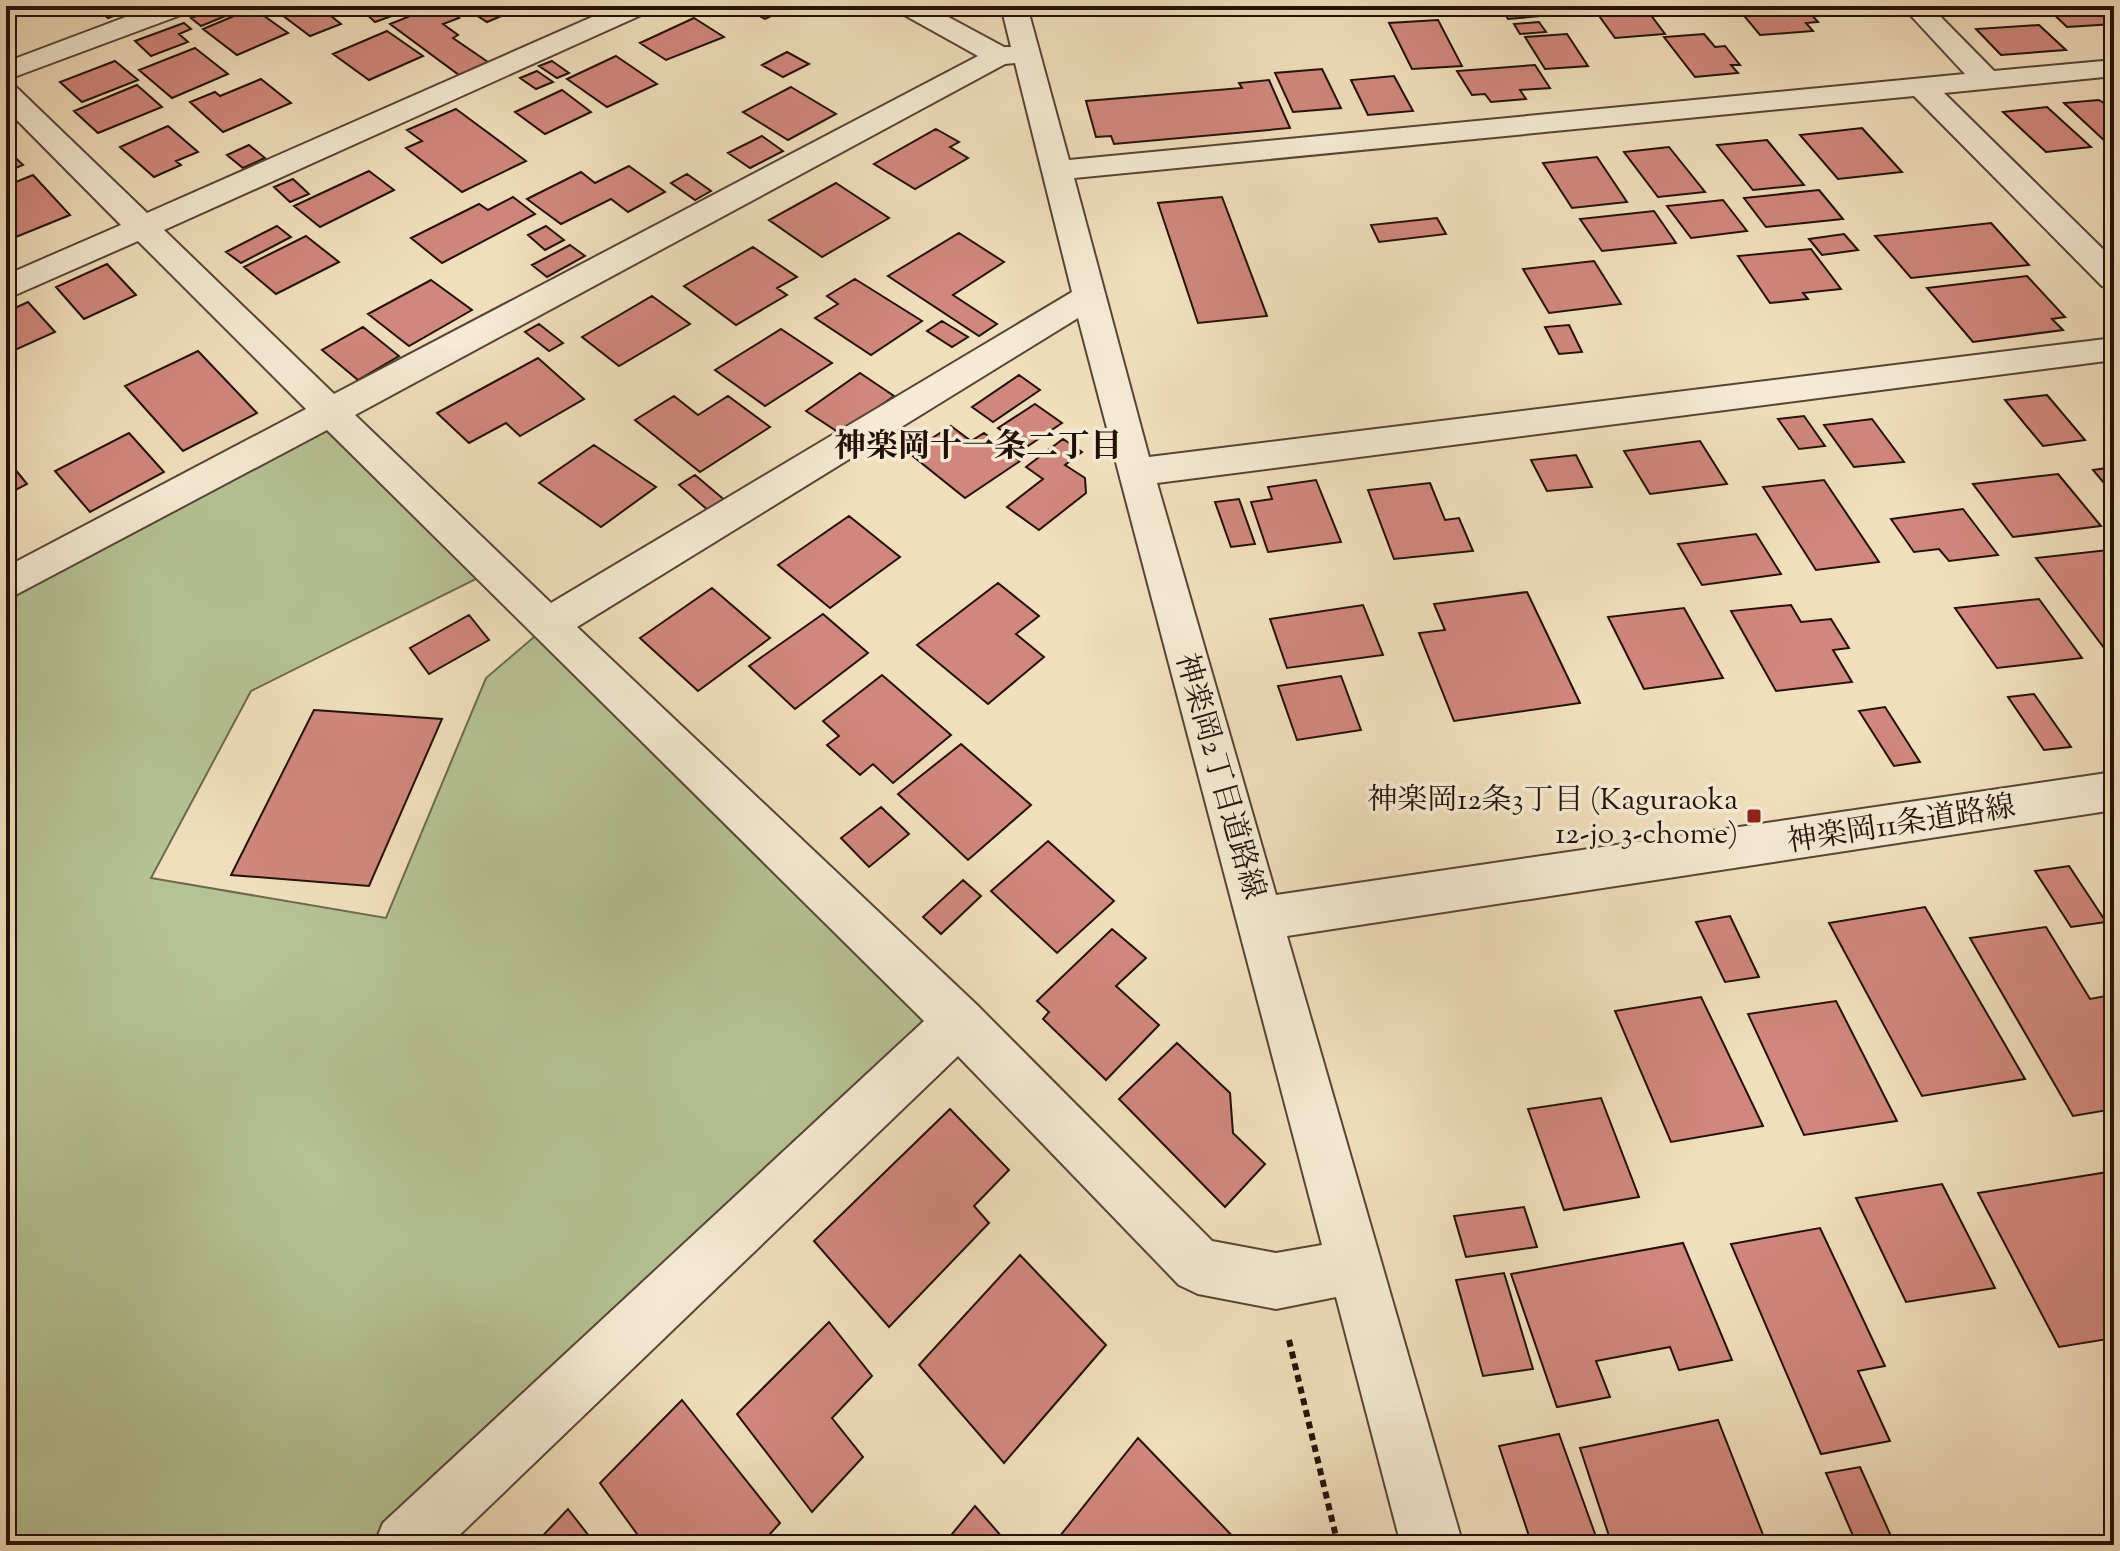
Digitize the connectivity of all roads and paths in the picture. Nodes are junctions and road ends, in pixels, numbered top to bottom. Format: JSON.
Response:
{"nodes":[{"id":1,"x":180,"y":6,"type":"edge"},
{"id":2,"x":639,"y":6,"type":"edge"},
{"id":3,"x":908,"y":6,"type":"edge"},
{"id":4,"x":1014,"y":6,"type":"edge"},
{"id":5,"x":1915,"y":6,"type":"edge"},
{"id":6,"x":1013,"y":55,"type":"junction"},
{"id":7,"x":2114,"y":68,"type":"edge"},
{"id":8,"x":6,"y":72,"type":"edge"},
{"id":9,"x":1987,"y":80,"type":"junction"},
{"id":10,"x":1920,"y":86,"type":"junction"},
{"id":11,"x":6,"y":93,"type":"edge"},
{"id":12,"x":1055,"y":171,"type":"junction"},
{"id":13,"x":141,"y":228,"type":"junction"},
{"id":14,"x":2114,"y":279,"type":"edge"},
{"id":15,"x":6,"y":288,"type":"edge"},
{"id":16,"x":1088,"y":297,"type":"junction"},
{"id":17,"x":2114,"y":349,"type":"edge"},
{"id":18,"x":333,"y":413,"type":"junction"},
{"id":19,"x":1135,"y":472,"type":"junction"},
{"id":20,"x":6,"y":585,"type":"edge"},
{"id":21,"x":548,"y":625,"type":"junction"},
{"id":22,"x":2114,"y":791,"type":"edge"},
{"id":23,"x":1261,"y":919,"type":"junction"},
{"id":24,"x":959,"y":1022,"type":"junction"},
{"id":25,"x":1355,"y":1266,"type":"junction"},
{"id":26,"x":1276,"y":1281,"type":"junction"},
{"id":27,"x":405,"y":1545,"type":"edge"},
{"id":28,"x":1338,"y":1545,"type":"edge"},
{"id":29,"x":1432,"y":1545,"type":"edge"}],
"edges":[{"from":1,"to":8,"type":"street"},
{"from":2,"to":13,"type":"street"},
{"from":3,"to":6,"type":"street"},
{"from":4,"to":6,"type":"street","name":"神楽岡2丁目道路線"},
{"from":5,"to":9,"type":"street"},
{"from":6,"to":12,"type":"street","name":"神楽岡2丁目道路線"},
{"from":6,"to":18,"type":"street"},
{"from":7,"to":9,"type":"street"},
{"from":9,"to":10,"type":"street"},
{"from":10,"to":12,"type":"street"},
{"from":10,"to":14,"type":"street"},
{"from":11,"to":13,"type":"street"},
{"from":12,"to":16,"type":"street","name":"神楽岡2丁目道路線"},
{"from":13,"to":15,"type":"street"},
{"from":13,"to":18,"type":"street"},
{"from":16,"to":19,"type":"street","name":"神楽岡2丁目道路線"},
{"from":16,"to":21,"type":"street"},
{"from":17,"to":19,"type":"street"},
{"from":18,"to":20,"type":"street"},
{"from":18,"to":21,"type":"street"},
{"from":19,"to":23,"type":"street","name":"神楽岡2丁目道路線"},
{"from":21,"to":24,"type":"street"},
{"from":22,"to":23,"type":"street","name":"神楽岡11条道路線"},
{"from":23,"to":25,"type":"street","name":"神楽岡2丁目道路線"},
{"from":24,"to":26,"type":"street"},
{"from":24,"to":27,"type":"street"},
{"from":25,"to":26,"type":"street"},
{"from":25,"to":29,"type":"street","name":"神楽岡2丁目道路線"},
{"from":26,"to":28,"type":"path"}]}
